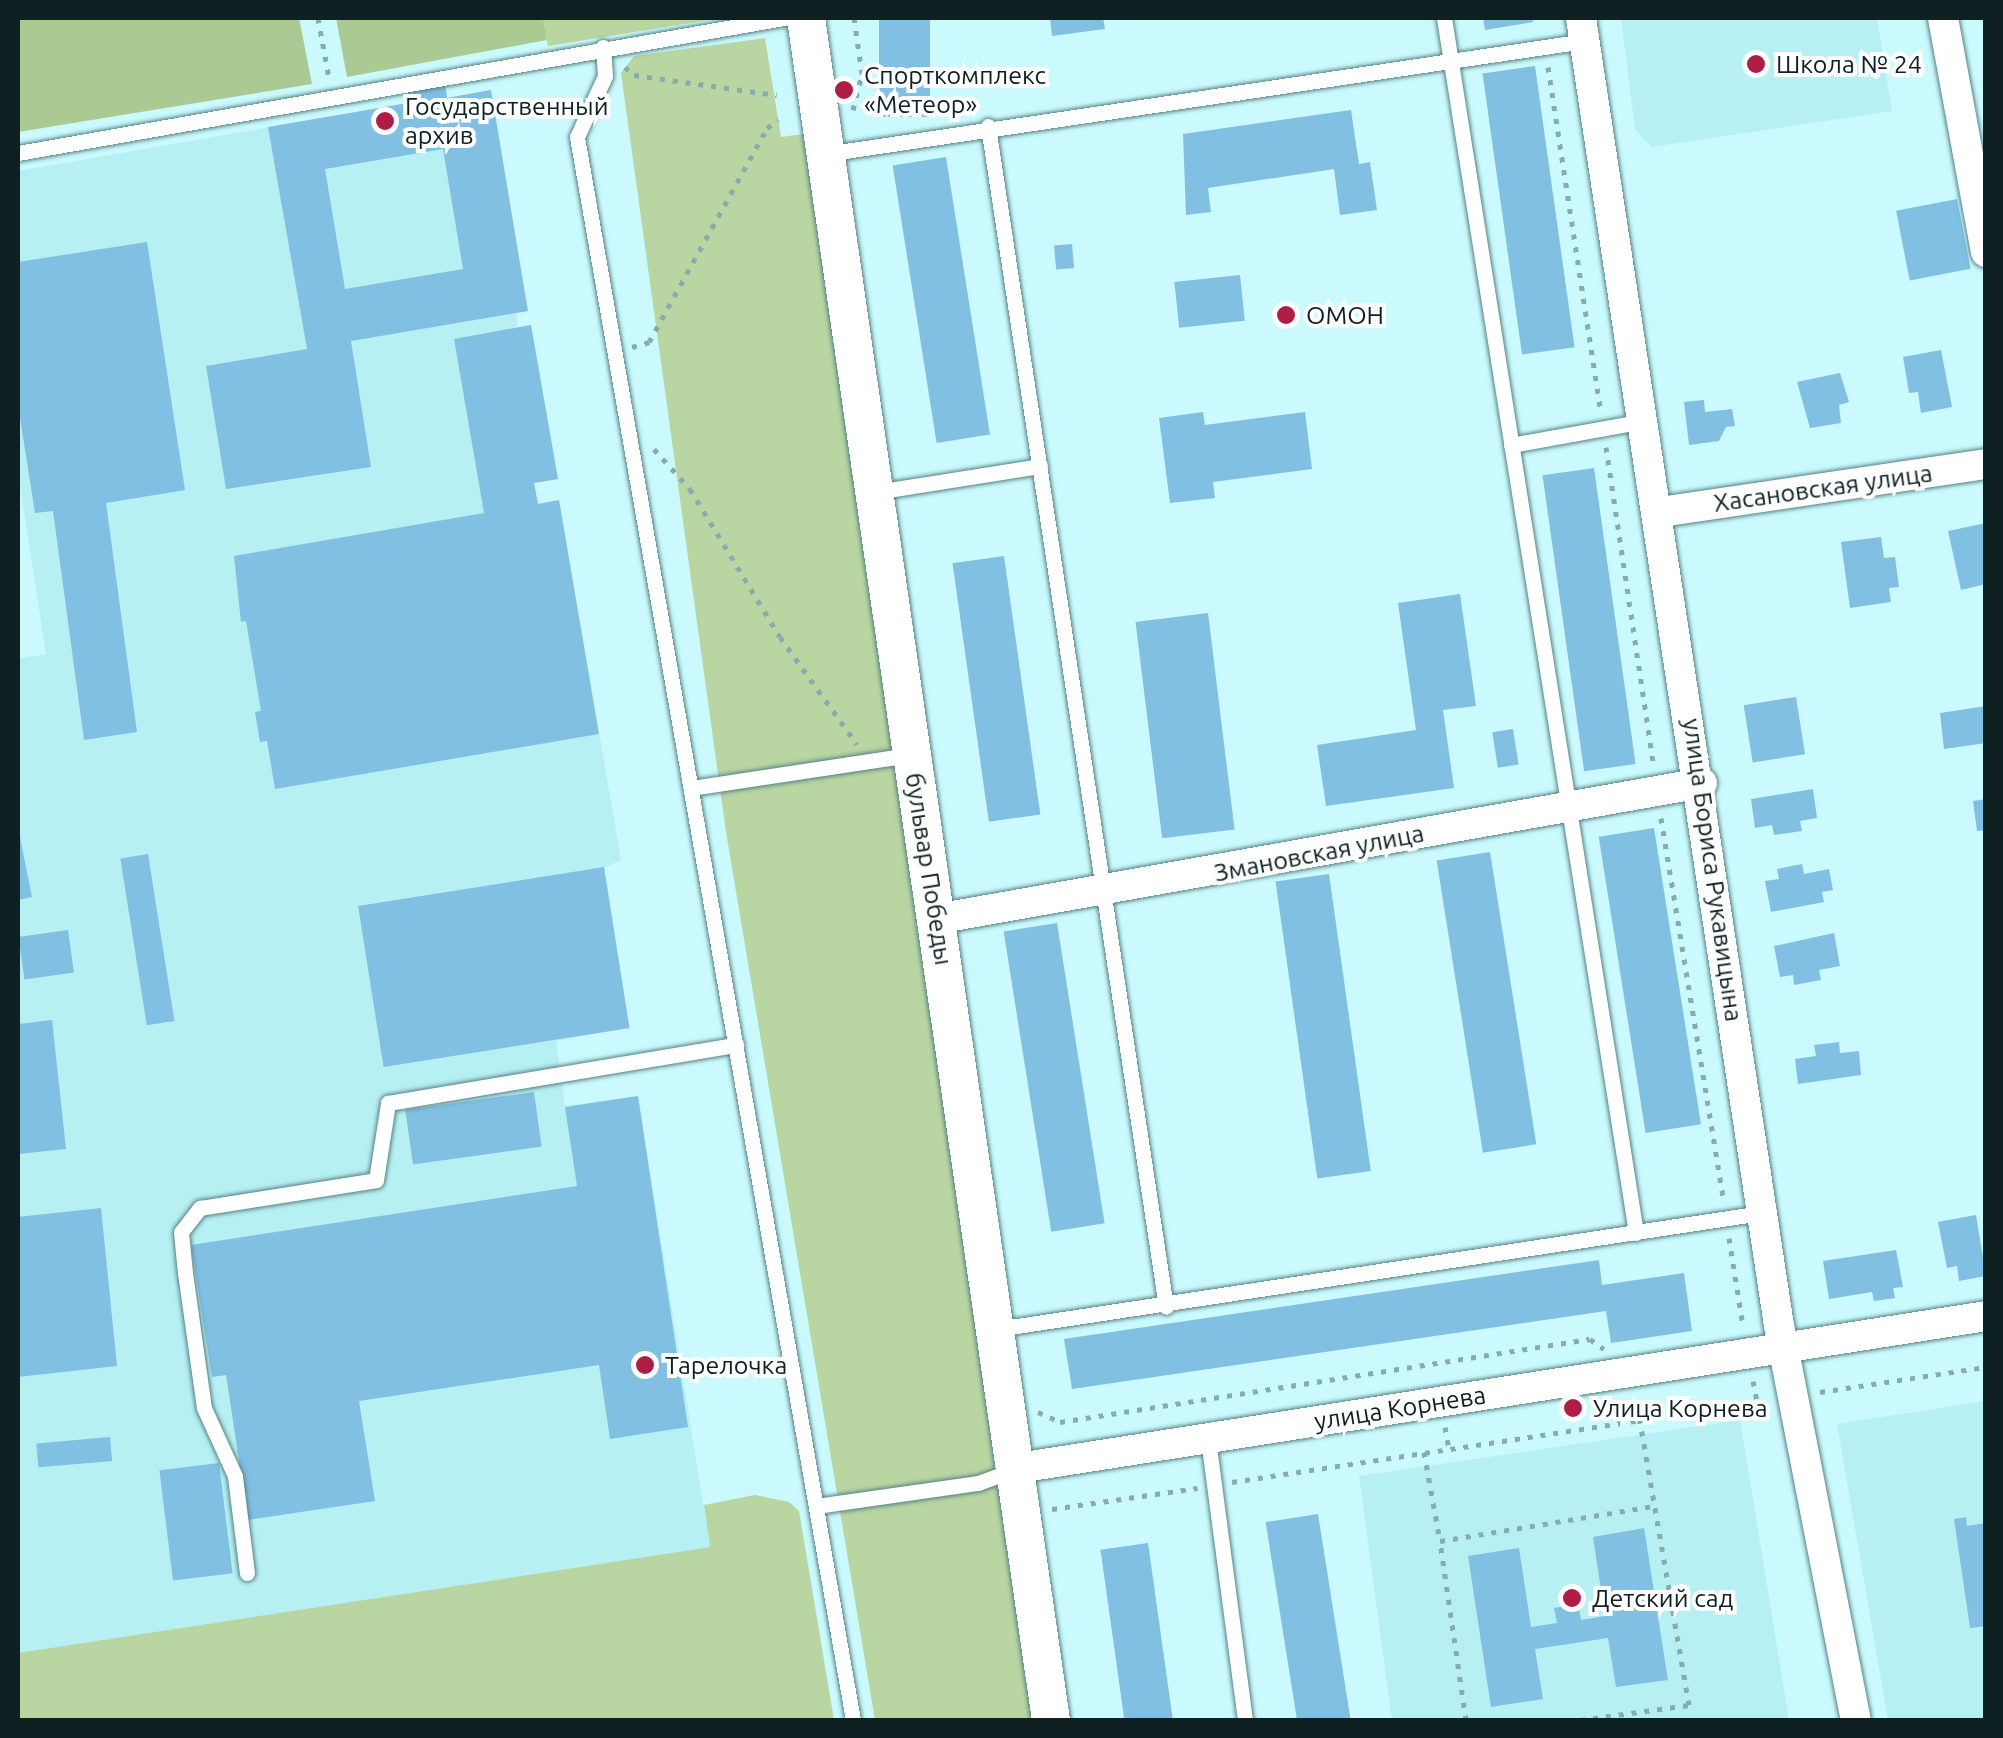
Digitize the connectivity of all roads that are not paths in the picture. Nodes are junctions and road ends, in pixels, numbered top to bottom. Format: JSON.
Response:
{"nodes":[{"id":1,"x":784,"y":18,"type":"edge"},
{"id":2,"x":806,"y":18,"type":"edge"},
{"id":3,"x":1444,"y":18,"type":"edge"},
{"id":4,"x":1943,"y":18,"type":"edge"},
{"id":5,"x":1583,"y":29,"type":"edge"},
{"id":6,"x":602,"y":47,"type":"junction"},
{"id":7,"x":1450,"y":60,"type":"junction"},
{"id":8,"x":988,"y":126,"type":"junction"},
{"id":9,"x":18,"y":153,"type":"edge"},
{"id":10,"x":826,"y":154,"type":"junction"},
{"id":11,"x":1986,"y":252,"type":"edge"},
{"id":12,"x":1646,"y":421,"type":"junction"},
{"id":13,"x":1511,"y":445,"type":"junction"},
{"id":14,"x":1986,"y":464,"type":"edge"},
{"id":15,"x":1040,"y":466,"type":"junction"},
{"id":16,"x":874,"y":492,"type":"junction"},
{"id":17,"x":1661,"y":512,"type":"junction"},
{"id":18,"x":912,"y":755,"type":"junction"},
{"id":19,"x":1702,"y":783,"type":"junction"},
{"id":20,"x":691,"y":788,"type":"junction"},
{"id":21,"x":1568,"y":806,"type":"junction"},
{"id":22,"x":1101,"y":893,"type":"junction"},
{"id":23,"x":936,"y":920,"type":"junction"},
{"id":24,"x":736,"y":1044,"type":"junction"},
{"id":25,"x":1761,"y":1213,"type":"junction"},
{"id":26,"x":1636,"y":1233,"type":"junction"},
{"id":27,"x":1166,"y":1307,"type":"junction"},
{"id":28,"x":1986,"y":1316,"type":"edge"},
{"id":29,"x":996,"y":1330,"type":"junction"},
{"id":30,"x":1781,"y":1336,"type":"junction"},
{"id":31,"x":1208,"y":1438,"type":"junction"},
{"id":32,"x":1018,"y":1468,"type":"junction"},
{"id":33,"x":816,"y":1506,"type":"junction"},
{"id":34,"x":247,"y":1573,"type":"dead end"},
{"id":35,"x":853,"y":1720,"type":"edge"},
{"id":36,"x":1051,"y":1720,"type":"edge"},
{"id":37,"x":1245,"y":1720,"type":"edge"},
{"id":38,"x":1856,"y":1720,"type":"edge"}],
"edges":[{"from":1,"to":6,"type":"lane"},
{"from":2,"to":10,"type":"street","name":"бульвар Победы"},
{"from":3,"to":7,"type":"lane"},
{"from":4,"to":11,"type":"street"},
{"from":5,"to":7,"type":"lane"},
{"from":5,"to":12,"type":"street","name":"улица Бориса Рукавицына"},
{"from":6,"to":9,"type":"lane"},
{"from":6,"to":20,"type":"lane"},
{"from":7,"to":8,"type":"lane"},
{"from":7,"to":13,"type":"lane"},
{"from":8,"to":10,"type":"lane"},
{"from":8,"to":15,"type":"lane"},
{"from":10,"to":16,"type":"street","name":"бульвар Победы"},
{"from":12,"to":13,"type":"lane"},
{"from":12,"to":17,"type":"street","name":"улица Бориса Рукавицына"},
{"from":13,"to":21,"type":"lane"},
{"from":14,"to":17,"type":"street","name":"Хасановская улица"},
{"from":15,"to":16,"type":"lane"},
{"from":15,"to":22,"type":"lane"},
{"from":16,"to":18,"type":"street","name":"бульвар Победы"},
{"from":17,"to":19,"type":"street","name":"улица Бориса Рукавицына"},
{"from":18,"to":20,"type":"lane"},
{"from":18,"to":23,"type":"street","name":"бульвар Победы"},
{"from":19,"to":21,"type":"street","name":"Змановская улица"},
{"from":19,"to":25,"type":"street","name":"улица Бориса Рукавицына"},
{"from":20,"to":24,"type":"lane"},
{"from":21,"to":22,"type":"street","name":"Змановская улица"},
{"from":21,"to":26,"type":"lane"},
{"from":22,"to":23,"type":"street","name":"Змановская улица"},
{"from":22,"to":27,"type":"lane"},
{"from":23,"to":29,"type":"street","name":"бульвар Победы"},
{"from":24,"to":33,"type":"lane"},
{"from":24,"to":34,"type":"lane"},
{"from":25,"to":26,"type":"lane"},
{"from":25,"to":30,"type":"street","name":"улица Бориса Рукавицына"},
{"from":26,"to":27,"type":"lane"},
{"from":27,"to":29,"type":"lane"},
{"from":28,"to":30,"type":"street","name":"улица Корнева"},
{"from":29,"to":32,"type":"street","name":"бульвар Победы"},
{"from":30,"to":31,"type":"street","name":"улица Корнева"},
{"from":30,"to":38,"type":"street","name":"улица Бориса Рукавицына"},
{"from":31,"to":32,"type":"street","name":"улица Корнева"},
{"from":31,"to":37,"type":"lane"},
{"from":32,"to":33,"type":"lane","name":"улица Корнева"},
{"from":32,"to":36,"type":"street","name":"бульвар Победы"},
{"from":33,"to":35,"type":"lane"}]}
